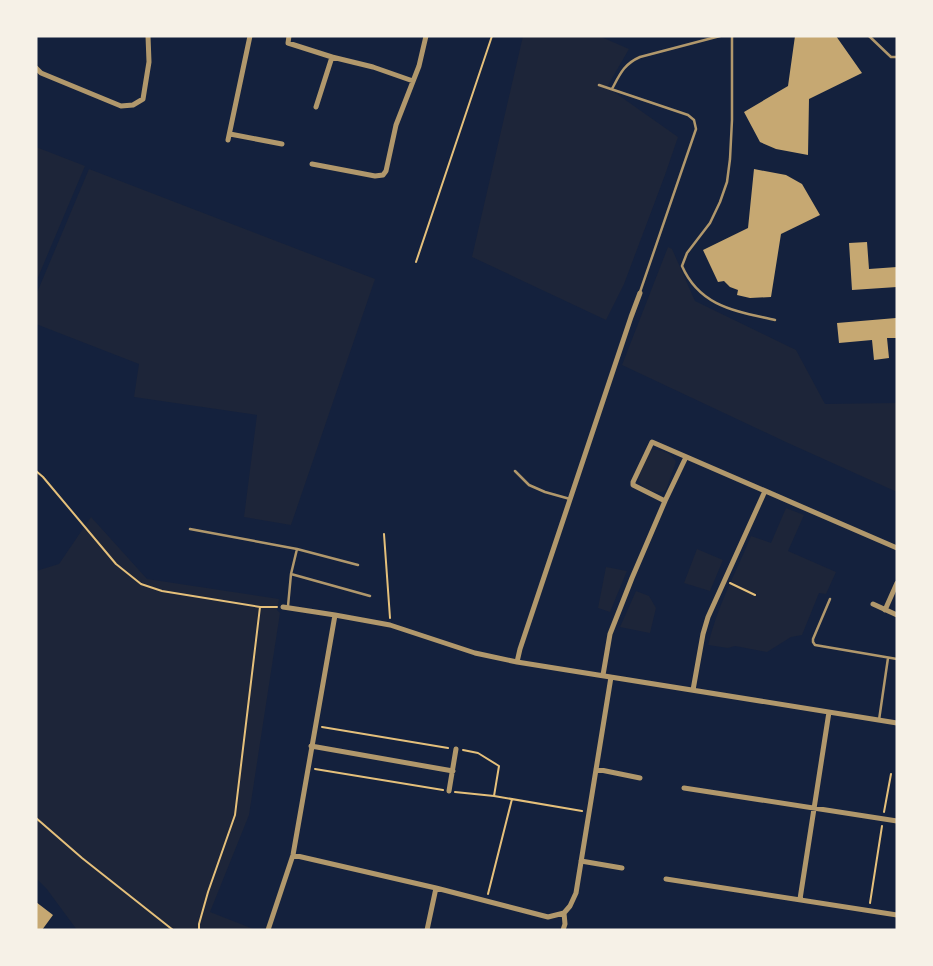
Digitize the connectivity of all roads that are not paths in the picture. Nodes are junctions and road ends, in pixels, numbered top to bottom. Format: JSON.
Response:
{"nodes":[{"id":1,"x":148,"y":36,"type":"edge"},
{"id":2,"x":250,"y":36,"type":"edge"},
{"id":3,"x":289,"y":36,"type":"edge"},
{"id":4,"x":426,"y":36,"type":"edge"},
{"id":5,"x":720,"y":36,"type":"edge"},
{"id":6,"x":732,"y":36,"type":"edge"},
{"id":7,"x":869,"y":36,"type":"edge"},
{"id":8,"x":332,"y":57,"type":"junction"},
{"id":9,"x":897,"y":57,"type":"edge"},
{"id":10,"x":36,"y":68,"type":"edge"},
{"id":11,"x":414,"y":81,"type":"junction"},
{"id":12,"x":599,"y":85,"type":"dead end"},
{"id":13,"x":612,"y":89,"type":"junction"},
{"id":14,"x":316,"y":107,"type":"dead end"},
{"id":15,"x":230,"y":134,"type":"junction"},
{"id":16,"x":228,"y":140,"type":"dead end"},
{"id":17,"x":282,"y":144,"type":"dead end"},
{"id":18,"x":312,"y":164,"type":"dead end"},
{"id":19,"x":640,"y":293,"type":"joint"},
{"id":20,"x":775,"y":320,"type":"dead end"},
{"id":21,"x":686,"y":456,"type":"junction"},
{"id":22,"x":514,"y":471,"type":"dead end"},
{"id":23,"x":764,"y":491,"type":"junction"},
{"id":24,"x":570,"y":499,"type":"junction"},
{"id":25,"x":665,"y":500,"type":"junction"},
{"id":26,"x":190,"y":529,"type":"dead end"},
{"id":27,"x":897,"y":548,"type":"edge"},
{"id":28,"x":297,"y":549,"type":"junction"},
{"id":29,"x":358,"y":565,"type":"dead end"},
{"id":30,"x":291,"y":574,"type":"junction"},
{"id":31,"x":897,"y":584,"type":"edge"},
{"id":32,"x":370,"y":596,"type":"dead end"},
{"id":33,"x":830,"y":599,"type":"dead end"},
{"id":34,"x":873,"y":604,"type":"dead end"},
{"id":35,"x":285,"y":607,"type":"joint"},
{"id":36,"x":886,"y":610,"type":"junction"},
{"id":37,"x":335,"y":615,"type":"junction"},
{"id":38,"x":897,"y":615,"type":"edge"},
{"id":39,"x":888,"y":658,"type":"junction"},
{"id":40,"x":897,"y":659,"type":"edge"},
{"id":41,"x":517,"y":662,"type":"junction"},
{"id":42,"x":602,"y":675,"type":"junction"},
{"id":43,"x":611,"y":677,"type":"junction"},
{"id":44,"x":693,"y":690,"type":"junction"},
{"id":45,"x":829,"y":712,"type":"junction"},
{"id":46,"x":879,"y":720,"type":"junction"},
{"id":47,"x":897,"y":723,"type":"edge"},
{"id":48,"x":311,"y":746,"type":"junction"},
{"id":49,"x":456,"y":749,"type":"road end"},
{"id":50,"x":596,"y":769,"type":"junction"},
{"id":51,"x":453,"y":771,"type":"junction"},
{"id":52,"x":640,"y":778,"type":"dead end"},
{"id":53,"x":684,"y":788,"type":"dead end"},
{"id":54,"x":449,"y":791,"type":"dead end"},
{"id":55,"x":814,"y":808,"type":"junction"},
{"id":56,"x":897,"y":821,"type":"edge"},
{"id":57,"x":293,"y":855,"type":"junction"},
{"id":58,"x":581,"y":861,"type":"junction"},
{"id":59,"x":622,"y":868,"type":"dead end"},
{"id":60,"x":666,"y":879,"type":"dead end"},
{"id":61,"x":436,"y":888,"type":"junction"},
{"id":62,"x":800,"y":899,"type":"junction"},
{"id":63,"x":564,"y":913,"type":"junction"},
{"id":64,"x":897,"y":915,"type":"edge"},
{"id":65,"x":268,"y":930,"type":"edge"},
{"id":66,"x":427,"y":930,"type":"edge"},
{"id":67,"x":563,"y":930,"type":"edge"}],
"edges":[{"from":1,"to":10,"type":"street"},
{"from":2,"to":15,"type":"street"},
{"from":3,"to":8,"type":"street"},
{"from":4,"to":11,"type":"street"},
{"from":5,"to":13,"type":"lane"},
{"from":6,"to":20,"type":"lane"},
{"from":7,"to":9,"type":"lane"},
{"from":8,"to":11,"type":"street"},
{"from":8,"to":14,"type":"street"},
{"from":11,"to":18,"type":"street"},
{"from":12,"to":13,"type":"lane"},
{"from":13,"to":19,"type":"lane"},
{"from":15,"to":16,"type":"street"},
{"from":15,"to":17,"type":"street"},
{"from":19,"to":24,"type":"street"},
{"from":21,"to":23,"type":"street"},
{"from":21,"to":25,"type":"street"},
{"from":21,"to":25,"type":"street"},
{"from":22,"to":24,"type":"lane"},
{"from":23,"to":27,"type":"street"},
{"from":23,"to":44,"type":"street"},
{"from":24,"to":41,"type":"street"},
{"from":25,"to":42,"type":"street"},
{"from":26,"to":28,"type":"lane"},
{"from":28,"to":29,"type":"lane"},
{"from":28,"to":30,"type":"lane"},
{"from":30,"to":32,"type":"lane"},
{"from":30,"to":35,"type":"lane"},
{"from":31,"to":36,"type":"street"},
{"from":33,"to":39,"type":"lane"},
{"from":34,"to":36,"type":"street"},
{"from":35,"to":37,"type":"street"},
{"from":36,"to":38,"type":"street"},
{"from":37,"to":41,"type":"street"},
{"from":37,"to":48,"type":"street"},
{"from":39,"to":40,"type":"lane"},
{"from":39,"to":46,"type":"lane"},
{"from":41,"to":42,"type":"street"},
{"from":42,"to":43,"type":"street"},
{"from":43,"to":44,"type":"street"},
{"from":43,"to":50,"type":"street"},
{"from":44,"to":45,"type":"street"},
{"from":45,"to":46,"type":"street"},
{"from":45,"to":55,"type":"street"},
{"from":46,"to":47,"type":"street"},
{"from":48,"to":51,"type":"street"},
{"from":48,"to":57,"type":"street"},
{"from":49,"to":51,"type":"street"},
{"from":50,"to":52,"type":"street"},
{"from":50,"to":58,"type":"street"},
{"from":51,"to":54,"type":"street"},
{"from":53,"to":55,"type":"street"},
{"from":55,"to":56,"type":"street"},
{"from":55,"to":62,"type":"street"},
{"from":57,"to":61,"type":"street"},
{"from":57,"to":65,"type":"street"},
{"from":58,"to":59,"type":"street"},
{"from":58,"to":63,"type":"street"},
{"from":60,"to":62,"type":"street"},
{"from":61,"to":63,"type":"street"},
{"from":61,"to":66,"type":"street"},
{"from":62,"to":64,"type":"street"},
{"from":63,"to":67,"type":"street"}]}
